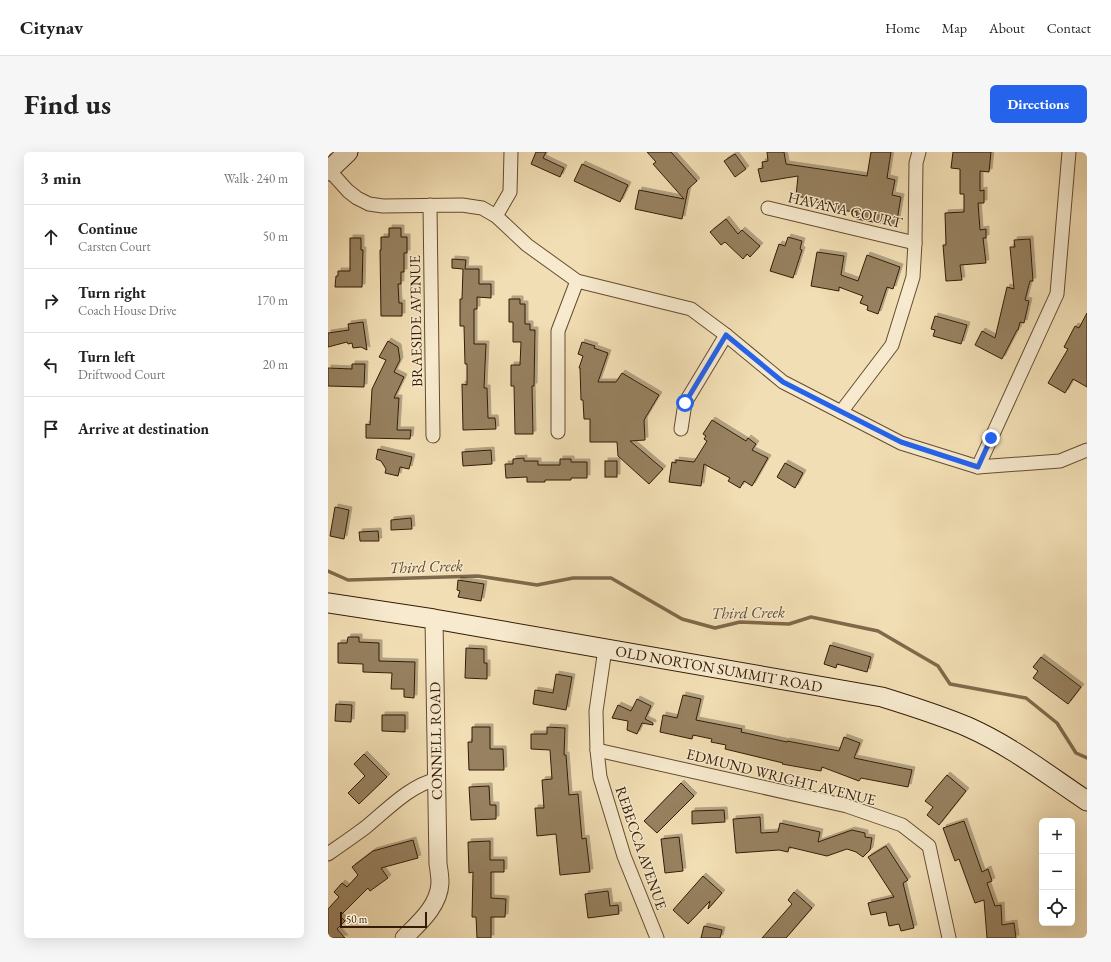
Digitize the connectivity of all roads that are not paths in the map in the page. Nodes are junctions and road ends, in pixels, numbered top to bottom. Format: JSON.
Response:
{"nodes":[{"id":1,"x":348,"y":152,"type":"edge"},
{"id":2,"x":510,"y":152,"type":"edge"},
{"id":3,"x":919,"y":152,"type":"edge"},
{"id":4,"x":1069,"y":152,"type":"edge"},
{"id":5,"x":328,"y":170,"type":"edge"},
{"id":6,"x":430,"y":205,"type":"junction"},
{"id":7,"x":768,"y":208,"type":"dead end"},
{"id":8,"x":496,"y":216,"type":"junction"},
{"id":9,"x":915,"y":243,"type":"junction"},
{"id":10,"x":577,"y":281,"type":"junction"},
{"id":11,"x":726,"y":335,"type":"junction"},
{"id":12,"x":841,"y":412,"type":"junction"},
{"id":13,"x":681,"y":429,"type":"dead end"},
{"id":14,"x":558,"y":432,"type":"dead end"},
{"id":15,"x":433,"y":436,"type":"dead end"},
{"id":16,"x":1087,"y":450,"type":"edge"},
{"id":17,"x":978,"y":467,"type":"junction"},
{"id":18,"x":328,"y":603,"type":"edge"},
{"id":19,"x":434,"y":619,"type":"junction"},
{"id":20,"x":605,"y":648,"type":"junction"},
{"id":21,"x":597,"y":750,"type":"junction"},
{"id":22,"x":437,"y":779,"type":"junction"},
{"id":23,"x":1087,"y":801,"type":"edge"},
{"id":24,"x":328,"y":854,"type":"edge"},
{"id":25,"x":404,"y":938,"type":"edge"},
{"id":26,"x":657,"y":938,"type":"edge"},
{"id":27,"x":950,"y":938,"type":"edge"}],
"edges":[{"from":1,"to":5,"type":"main road"},
{"from":2,"to":8,"type":"street"},
{"from":3,"to":9,"type":"street"},
{"from":4,"to":17,"type":"street"},
{"from":5,"to":6,"type":"street"},
{"from":6,"to":8,"type":"street"},
{"from":6,"to":15,"type":"street","name":"BRAESIDE AVENUE"},
{"from":7,"to":9,"type":"street","name":"HAVANA COURT"},
{"from":8,"to":10,"type":"street"},
{"from":9,"to":12,"type":"street"},
{"from":10,"to":11,"type":"street"},
{"from":10,"to":14,"type":"street"},
{"from":11,"to":12,"type":"street"},
{"from":11,"to":13,"type":"street"},
{"from":12,"to":17,"type":"street"},
{"from":16,"to":17,"type":"street"},
{"from":18,"to":19,"type":"main road","name":"OLD NORTON SUMMIT ROAD"},
{"from":19,"to":20,"type":"main road","name":"OLD NORTON SUMMIT ROAD"},
{"from":19,"to":22,"type":"street","name":"CONNELL ROAD"},
{"from":20,"to":21,"type":"street","name":"REBECCA AVENUE"},
{"from":20,"to":23,"type":"main road","name":"OLD NORTON SUMMIT ROAD"},
{"from":21,"to":26,"type":"street","name":"REBECCA AVENUE"},
{"from":21,"to":27,"type":"street","name":"EDMUND WRIGHT AVENUE"},
{"from":22,"to":24,"type":"street"},
{"from":22,"to":25,"type":"street","name":"CONNELL ROAD"}]}
